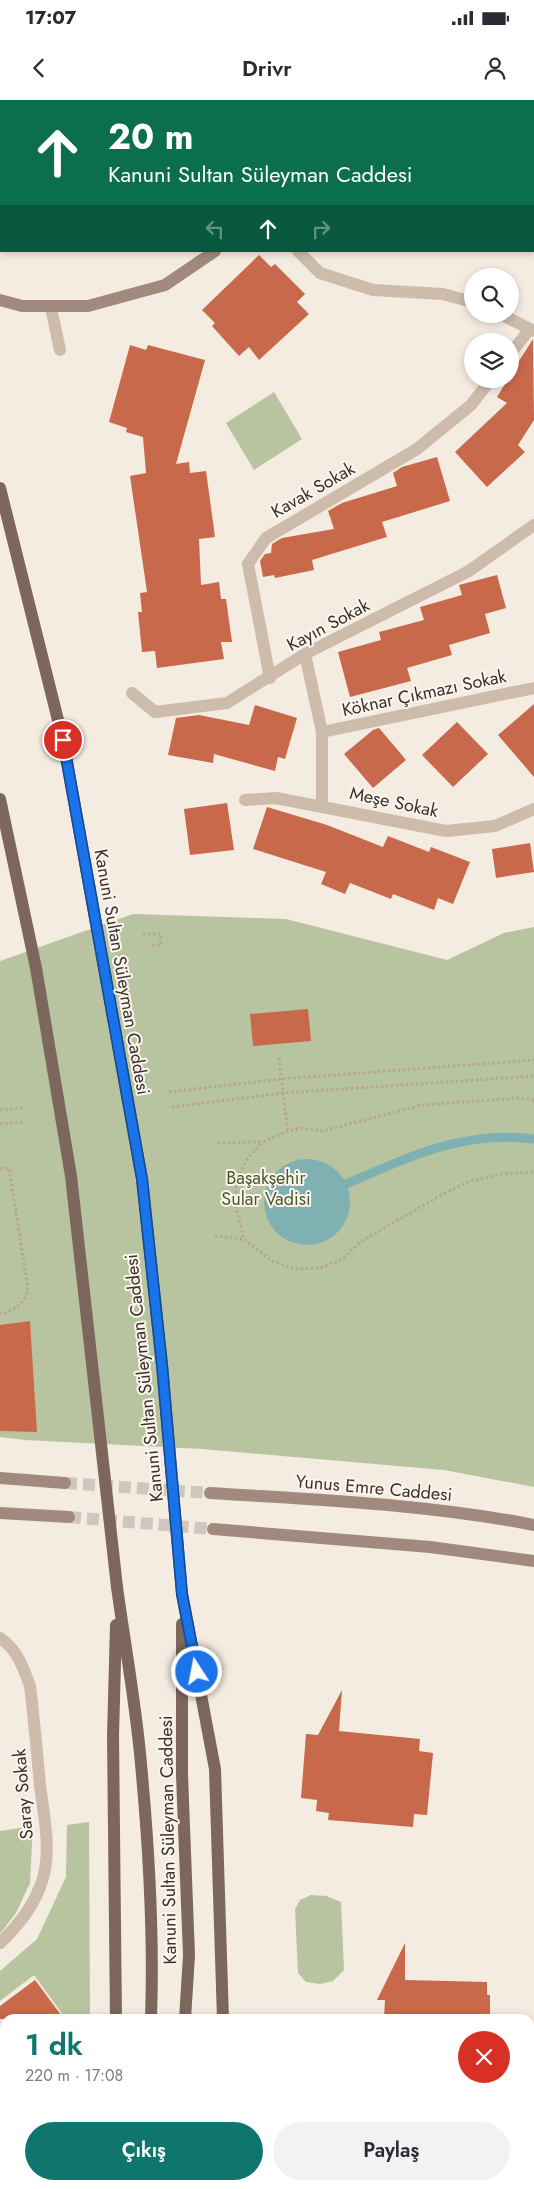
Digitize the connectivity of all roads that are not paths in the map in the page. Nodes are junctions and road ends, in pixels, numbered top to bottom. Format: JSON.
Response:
{"nodes":[{"id":1,"x":213,"y":252,"type":"edge"},
{"id":2,"x":299,"y":252,"type":"edge"},
{"id":3,"x":0,"y":300,"type":"edge"},
{"id":4,"x":464,"y":300,"type":"edge"},
{"id":5,"x":51,"y":308,"type":"junction"},
{"id":6,"x":518,"y":323,"type":"edge"},
{"id":7,"x":532,"y":330,"type":"edge"},
{"id":8,"x":519,"y":344,"type":"edge"},
{"id":9,"x":60,"y":350,"type":"dead end"},
{"id":10,"x":484,"y":388,"type":"edge"},
{"id":11,"x":0,"y":488,"type":"edge"},
{"id":12,"x":534,"y":525,"type":"edge"},
{"id":13,"x":305,"y":654,"type":"junction"},
{"id":14,"x":270,"y":678,"type":"junction"},
{"id":15,"x":534,"y":688,"type":"edge"},
{"id":16,"x":132,"y":693,"type":"dead end"},
{"id":17,"x":322,"y":732,"type":"junction"},
{"id":18,"x":0,"y":799,"type":"edge"},
{"id":19,"x":244,"y":800,"type":"dead end"},
{"id":20,"x":322,"y":806,"type":"junction"},
{"id":21,"x":534,"y":809,"type":"edge"},
{"id":22,"x":0,"y":1478,"type":"edge"},
{"id":23,"x":65,"y":1483,"type":"tunnel mouth"},
{"id":24,"x":210,"y":1493,"type":"tunnel mouth"},
{"id":25,"x":0,"y":1514,"type":"edge"},
{"id":26,"x":69,"y":1517,"type":"tunnel mouth"},
{"id":27,"x":534,"y":1525,"type":"edge"},
{"id":28,"x":213,"y":1529,"type":"tunnel mouth"},
{"id":29,"x":534,"y":1561,"type":"edge"},
{"id":30,"x":117,"y":1587,"type":"junction"},
{"id":31,"x":182,"y":1594,"type":"junction"},
{"id":32,"x":0,"y":1638,"type":"edge"},
{"id":33,"x":0,"y":1943,"type":"edge"},
{"id":34,"x":116,"y":2014,"type":"edge"},
{"id":35,"x":151,"y":2014,"type":"edge"},
{"id":36,"x":185,"y":2014,"type":"edge"},
{"id":37,"x":223,"y":2014,"type":"edge"}],
"edges":[{"from":1,"to":5,"type":"street"},
{"from":2,"to":4,"type":"street"},
{"from":3,"to":5,"type":"street"},
{"from":5,"to":9,"type":"street"},
{"from":6,"to":7,"type":"street"},
{"from":7,"to":8,"type":"street"},
{"from":10,"to":14,"type":"street","name":"Kavak Sokak"},
{"from":11,"to":31,"type":"main road","name":"Kanuni Sultan Süleyman Caddesi","bridge":true},
{"from":12,"to":13,"type":"street","name":"Kayın Sokak"},
{"from":13,"to":14,"type":"street","name":"Kayın Sokak"},
{"from":13,"to":17,"type":"street"},
{"from":14,"to":16,"type":"street","name":"Kayın Sokak"},
{"from":15,"to":17,"type":"street","name":"Köknar Çıkmazı Sokak"},
{"from":17,"to":20,"type":"street"},
{"from":18,"to":30,"type":"main road","name":"Kanuni Sultan Süleyman Caddesi","bridge":true},
{"from":19,"to":20,"type":"street","name":"Meşe Sokak"},
{"from":20,"to":21,"type":"street","name":"Meşe Sokak"},
{"from":22,"to":23,"type":"street"},
{"from":24,"to":27,"type":"street","name":"Yunus Emre Caddesi"},
{"from":25,"to":26,"type":"street"},
{"from":28,"to":29,"type":"street"},
{"from":30,"to":34,"type":"main road"},
{"from":30,"to":35,"type":"main road","name":"Kanuni Sultan Süleyman Caddesi"},
{"from":31,"to":36,"type":"main road","name":"Kanuni Sultan Süleyman Caddesi"},
{"from":31,"to":37,"type":"main road"},
{"from":32,"to":33,"type":"street","name":"Saray Sokak"}]}
